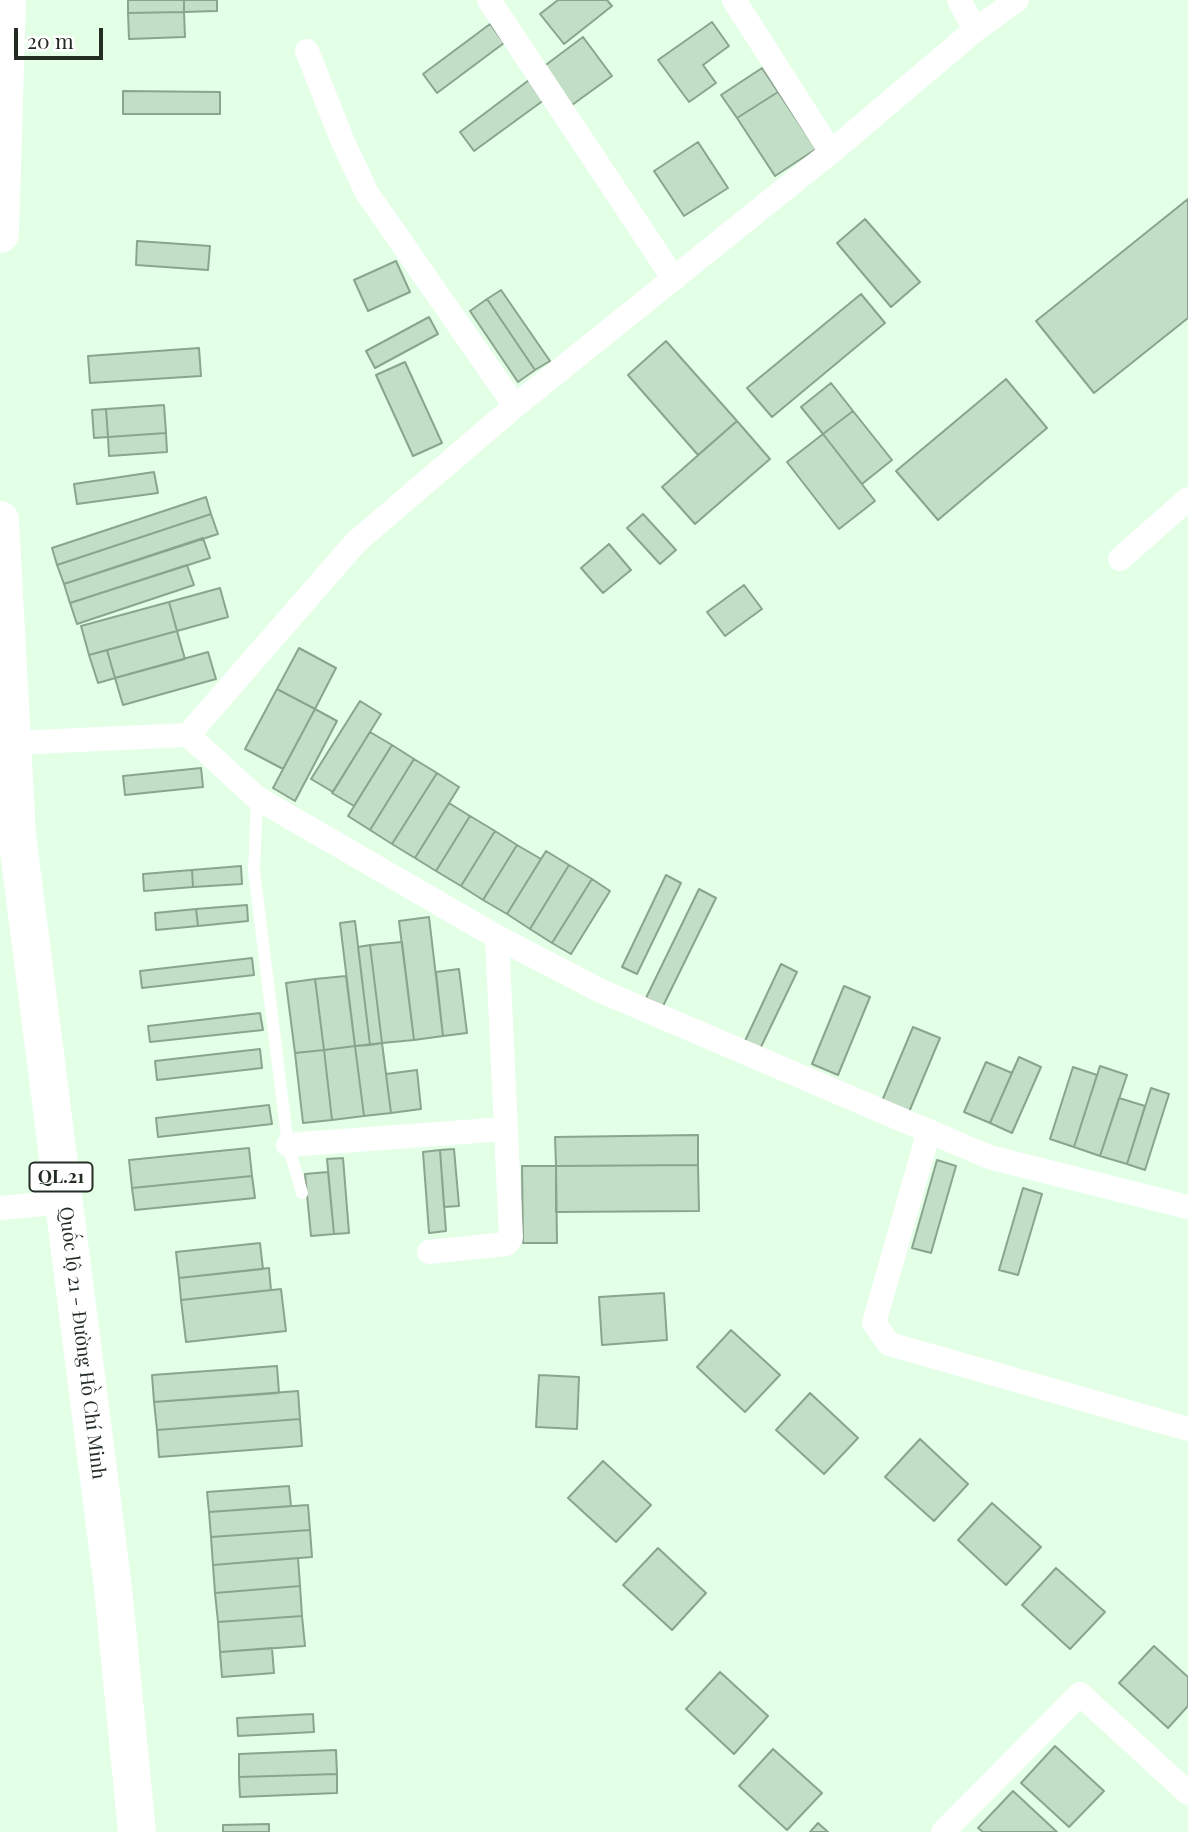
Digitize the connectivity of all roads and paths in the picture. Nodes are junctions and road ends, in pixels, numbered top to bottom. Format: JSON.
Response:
{"nodes":[{"id":1,"x":7,"y":0,"type":"edge"},
{"id":2,"x":489,"y":0,"type":"edge"},
{"id":3,"x":734,"y":0,"type":"edge"},
{"id":4,"x":960,"y":0,"type":"edge"},
{"id":5,"x":1017,"y":0,"type":"edge"},
{"id":6,"x":975,"y":30,"type":"junction"},
{"id":7,"x":307,"y":51,"type":"dead end"},
{"id":8,"x":831,"y":152,"type":"junction"},
{"id":9,"x":0,"y":234,"type":"edge"},
{"id":10,"x":674,"y":279,"type":"junction"},
{"id":11,"x":515,"y":405,"type":"junction"},
{"id":12,"x":1188,"y":499,"type":"edge"},
{"id":13,"x":0,"y":520,"type":"edge"},
{"id":14,"x":1120,"y":559,"type":"dead end"},
{"id":15,"x":4,"y":682,"type":"edge"},
{"id":16,"x":188,"y":735,"type":"junction"},
{"id":17,"x":12,"y":743,"type":"junction"},
{"id":18,"x":257,"y":797,"type":"junction"},
{"id":19,"x":497,"y":937,"type":"junction"},
{"id":20,"x":505,"y":1129,"type":"junction"},
{"id":21,"x":929,"y":1131,"type":"junction"},
{"id":22,"x":288,"y":1144,"type":"junction"},
{"id":23,"x":302,"y":1193,"type":"dead end"},
{"id":24,"x":64,"y":1202,"type":"junction"},
{"id":25,"x":1188,"y":1207,"type":"edge"},
{"id":26,"x":0,"y":1208,"type":"edge"},
{"id":27,"x":429,"y":1252,"type":"dead end"},
{"id":28,"x":1188,"y":1429,"type":"edge"},
{"id":29,"x":1188,"y":1793,"type":"edge"},
{"id":30,"x":947,"y":1831,"type":"edge"},
{"id":31,"x":137,"y":1832,"type":"edge"}],
"edges":[{"from":1,"to":9,"type":"highway"},
{"from":2,"to":10,"type":"street"},
{"from":3,"to":8,"type":"street"},
{"from":4,"to":6,"type":"street"},
{"from":5,"to":6,"type":"street"},
{"from":6,"to":8,"type":"street"},
{"from":7,"to":11,"type":"street"},
{"from":8,"to":10,"type":"street"},
{"from":10,"to":11,"type":"street"},
{"from":11,"to":16,"type":"street"},
{"from":12,"to":14,"type":"street"},
{"from":13,"to":15,"type":"highway","name":"Quốc lộ 21 - Đường Hồ Chí Minh","number":"QL.21"},
{"from":15,"to":17,"type":"highway","name":"Quốc lộ 21 - Đường Hồ Chí Minh","number":"QL.21"},
{"from":16,"to":17,"type":"street"},
{"from":16,"to":18,"type":"street"},
{"from":17,"to":24,"type":"highway","name":"Quốc lộ 21 - Đường Hồ Chí Minh","number":"QL.21"},
{"from":18,"to":19,"type":"street"},
{"from":18,"to":22,"type":"lane"},
{"from":19,"to":20,"type":"street"},
{"from":19,"to":21,"type":"street"},
{"from":20,"to":22,"type":"street"},
{"from":20,"to":27,"type":"street"},
{"from":21,"to":25,"type":"street"},
{"from":21,"to":28,"type":"street"},
{"from":22,"to":23,"type":"lane"},
{"from":24,"to":26,"type":"street"},
{"from":24,"to":31,"type":"highway","name":"Quốc lộ 21 - Đường Hồ Chí Minh","number":"QL.21"},
{"from":29,"to":30,"type":"street"}]}
